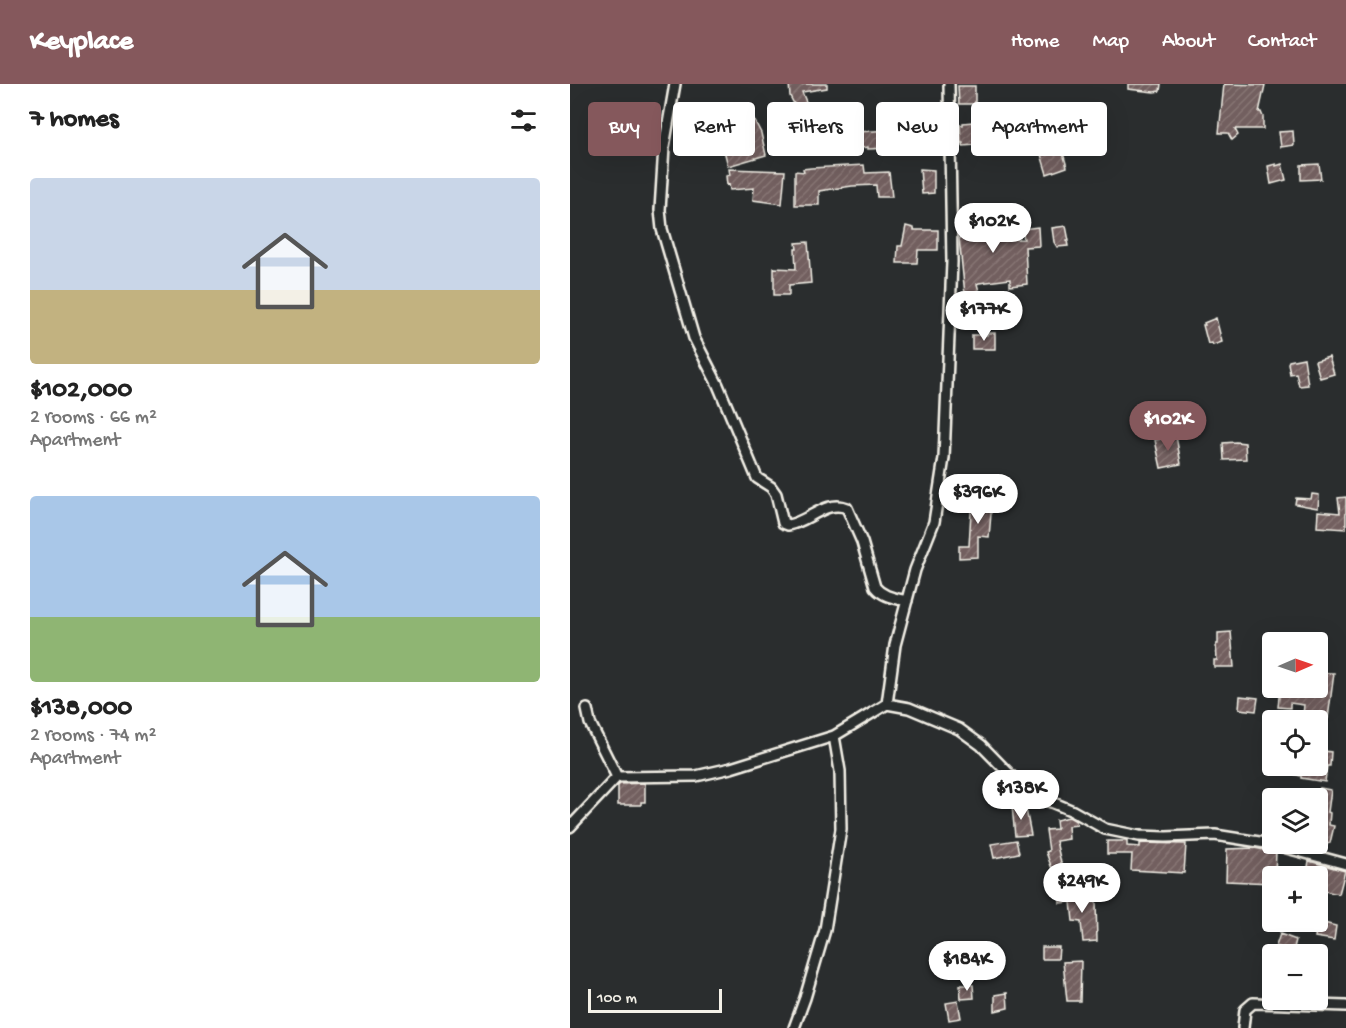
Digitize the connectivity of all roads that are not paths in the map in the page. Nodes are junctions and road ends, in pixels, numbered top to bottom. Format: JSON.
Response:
{"nodes":[{"id":1,"x":675,"y":84,"type":"edge"},
{"id":2,"x":948,"y":84,"type":"edge"},
{"id":3,"x":907,"y":601,"type":"junction"},
{"id":4,"x":886,"y":704,"type":"junction"},
{"id":5,"x":587,"y":708,"type":"dead end"},
{"id":6,"x":834,"y":736,"type":"junction"},
{"id":7,"x":617,"y":777,"type":"junction"},
{"id":8,"x":570,"y":827,"type":"edge"},
{"id":9,"x":1346,"y":864,"type":"edge"},
{"id":10,"x":1346,"y":1006,"type":"edge"},
{"id":11,"x":794,"y":1028,"type":"edge"},
{"id":12,"x":1243,"y":1028,"type":"edge"}],
"edges":[{"from":1,"to":3,"type":"street"},
{"from":2,"to":3,"type":"street"},
{"from":3,"to":4,"type":"street"},
{"from":4,"to":6,"type":"street"},
{"from":4,"to":9,"type":"street"},
{"from":5,"to":7,"type":"street"},
{"from":6,"to":7,"type":"street"},
{"from":6,"to":11,"type":"street"},
{"from":7,"to":8,"type":"street"},
{"from":10,"to":12,"type":"street"}]}
